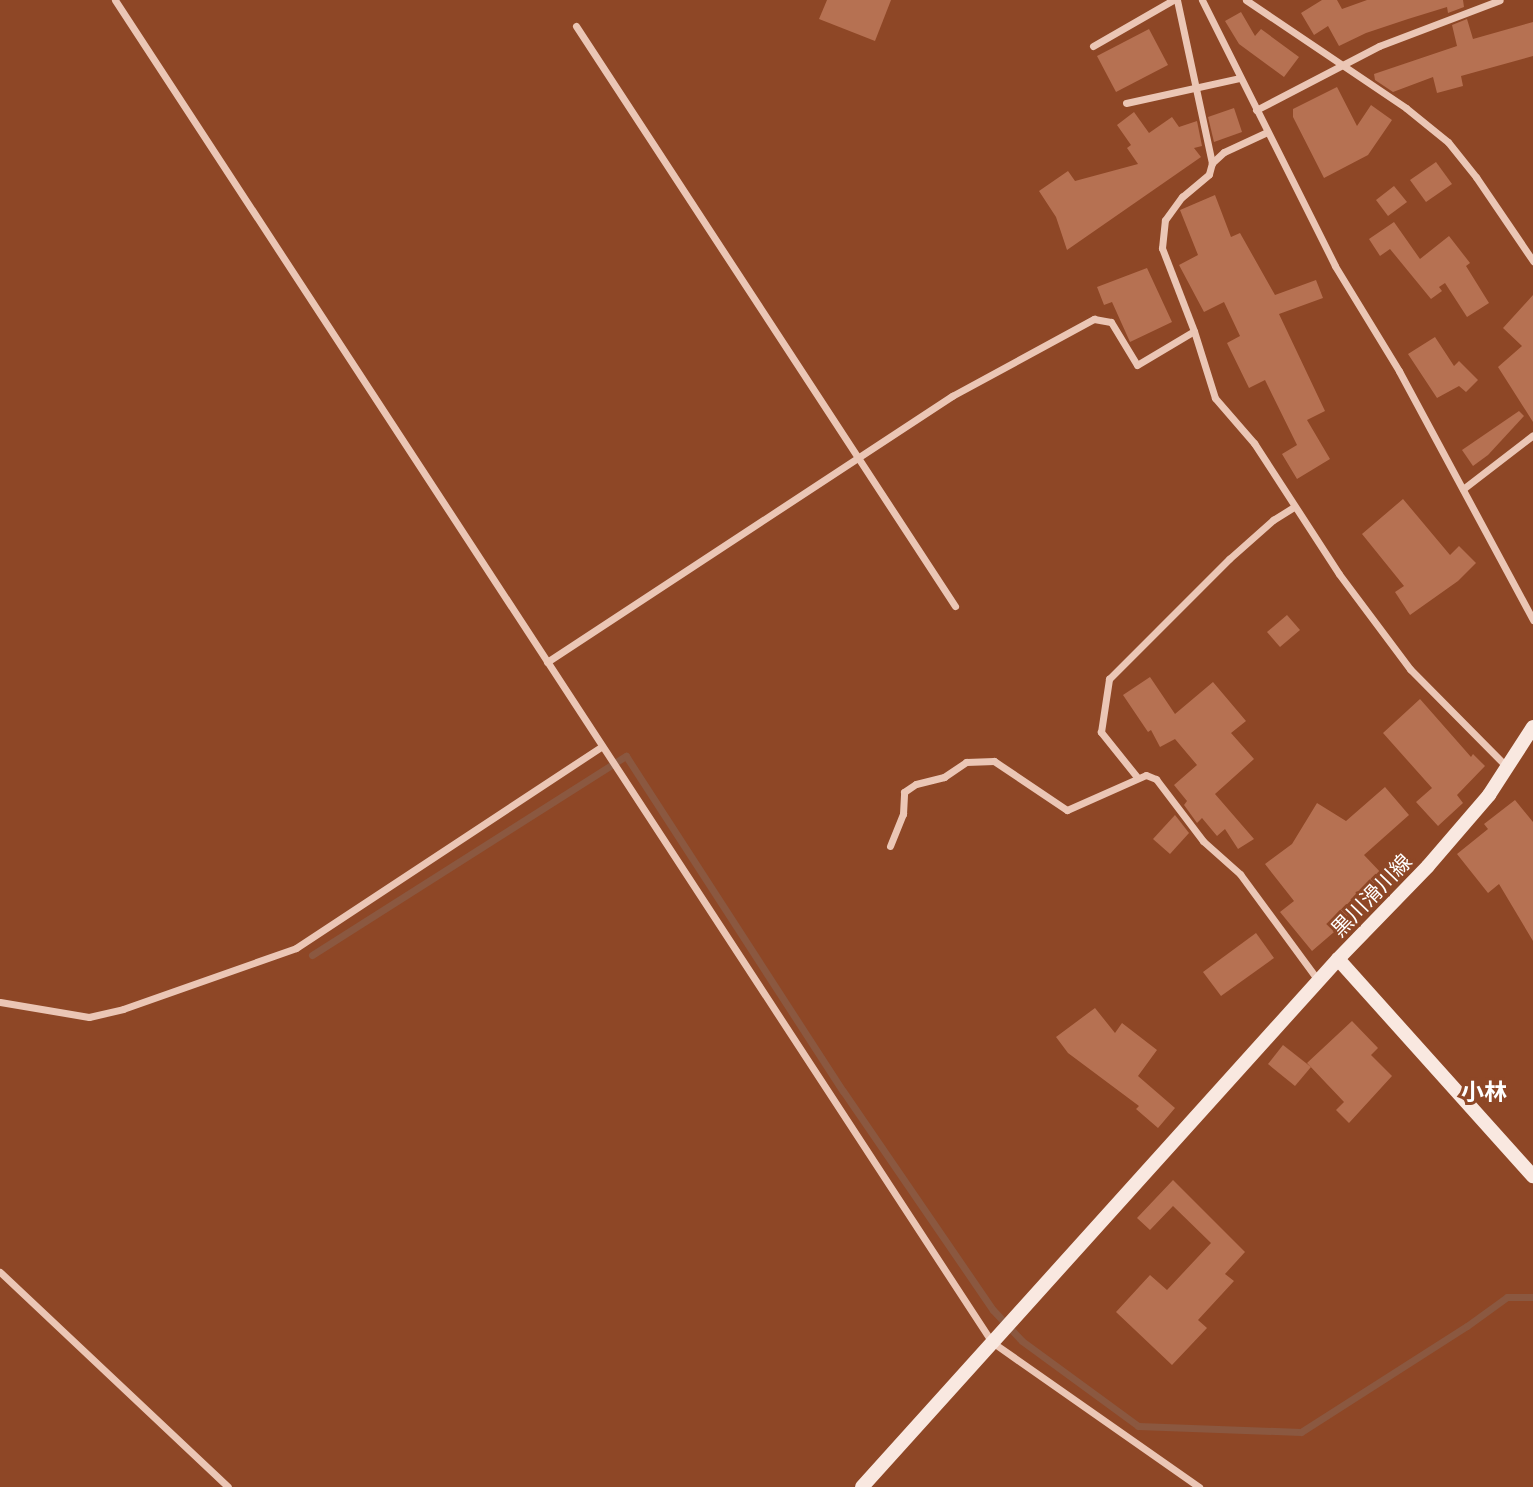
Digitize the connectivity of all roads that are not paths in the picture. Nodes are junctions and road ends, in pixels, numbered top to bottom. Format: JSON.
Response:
{"nodes":[{"id":1,"x":115,"y":0,"type":"edge"},
{"id":2,"x":1175,"y":0,"type":"edge"},
{"id":3,"x":1202,"y":0,"type":"edge"},
{"id":4,"x":1246,"y":0,"type":"edge"},
{"id":5,"x":1500,"y":0,"type":"edge"},
{"id":6,"x":576,"y":26,"type":"dead end"},
{"id":7,"x":1093,"y":46,"type":"dead end"},
{"id":8,"x":1343,"y":65,"type":"junction"},
{"id":9,"x":1240,"y":78,"type":"junction"},
{"id":10,"x":1196,"y":88,"type":"junction"},
{"id":11,"x":1126,"y":103,"type":"dead end"},
{"id":12,"x":1256,"y":110,"type":"junction"},
{"id":13,"x":1267,"y":132,"type":"junction"},
{"id":14,"x":1212,"y":163,"type":"junction"},
{"id":15,"x":1533,"y":261,"type":"edge"},
{"id":16,"x":1194,"y":331,"type":"junction"},
{"id":17,"x":1533,"y":435,"type":"edge"},
{"id":18,"x":858,"y":457,"type":"junction"},
{"id":19,"x":1463,"y":489,"type":"junction"},
{"id":20,"x":1294,"y":507,"type":"junction"},
{"id":21,"x":956,"y":606,"type":"dead end"},
{"id":22,"x":1533,"y":620,"type":"edge"},
{"id":23,"x":547,"y":662,"type":"junction"},
{"id":24,"x":1533,"y":727,"type":"edge"},
{"id":25,"x":601,"y":747,"type":"junction"},
{"id":26,"x":1507,"y":766,"type":"junction"},
{"id":27,"x":1137,"y":778,"type":"junction"},
{"id":28,"x":890,"y":846,"type":"dead end"},
{"id":29,"x":1338,"y":959,"type":"junction"},
{"id":30,"x":1318,"y":981,"type":"junction"},
{"id":31,"x":0,"y":1002,"type":"edge"},
{"id":32,"x":1533,"y":1176,"type":"edge"},
{"id":33,"x":0,"y":1272,"type":"edge"},
{"id":34,"x":992,"y":1342,"type":"junction"},
{"id":35,"x":228,"y":1487,"type":"edge"},
{"id":36,"x":862,"y":1487,"type":"edge"},
{"id":37,"x":1199,"y":1487,"type":"edge"}],
"edges":[{"from":1,"to":23,"type":"street"},
{"from":2,"to":7,"type":"street"},
{"from":2,"to":10,"type":"street"},
{"from":3,"to":9,"type":"street"},
{"from":4,"to":8,"type":"street"},
{"from":5,"to":8,"type":"street"},
{"from":6,"to":18,"type":"street"},
{"from":8,"to":12,"type":"street"},
{"from":8,"to":15,"type":"street"},
{"from":9,"to":10,"type":"street"},
{"from":9,"to":12,"type":"street"},
{"from":10,"to":11,"type":"street"},
{"from":10,"to":14,"type":"street"},
{"from":12,"to":13,"type":"street"},
{"from":13,"to":14,"type":"street"},
{"from":13,"to":19,"type":"street"},
{"from":14,"to":16,"type":"street"},
{"from":16,"to":18,"type":"street"},
{"from":16,"to":20,"type":"street"},
{"from":17,"to":19,"type":"street"},
{"from":18,"to":21,"type":"street"},
{"from":18,"to":23,"type":"street"},
{"from":19,"to":22,"type":"street"},
{"from":20,"to":26,"type":"street"},
{"from":20,"to":27,"type":"street"},
{"from":23,"to":25,"type":"street"},
{"from":24,"to":26,"type":"street","name":"黒川滑川線"},
{"from":25,"to":31,"type":"street"},
{"from":25,"to":34,"type":"street"},
{"from":26,"to":29,"type":"street","name":"黒川滑川線"},
{"from":27,"to":28,"type":"street"},
{"from":27,"to":30,"type":"street"},
{"from":29,"to":30,"type":"street"},
{"from":29,"to":32,"type":"street","name":"黒川滑川線"},
{"from":30,"to":34,"type":"street"},
{"from":33,"to":35,"type":"street"},
{"from":34,"to":36,"type":"street"},
{"from":34,"to":37,"type":"street"}]}
